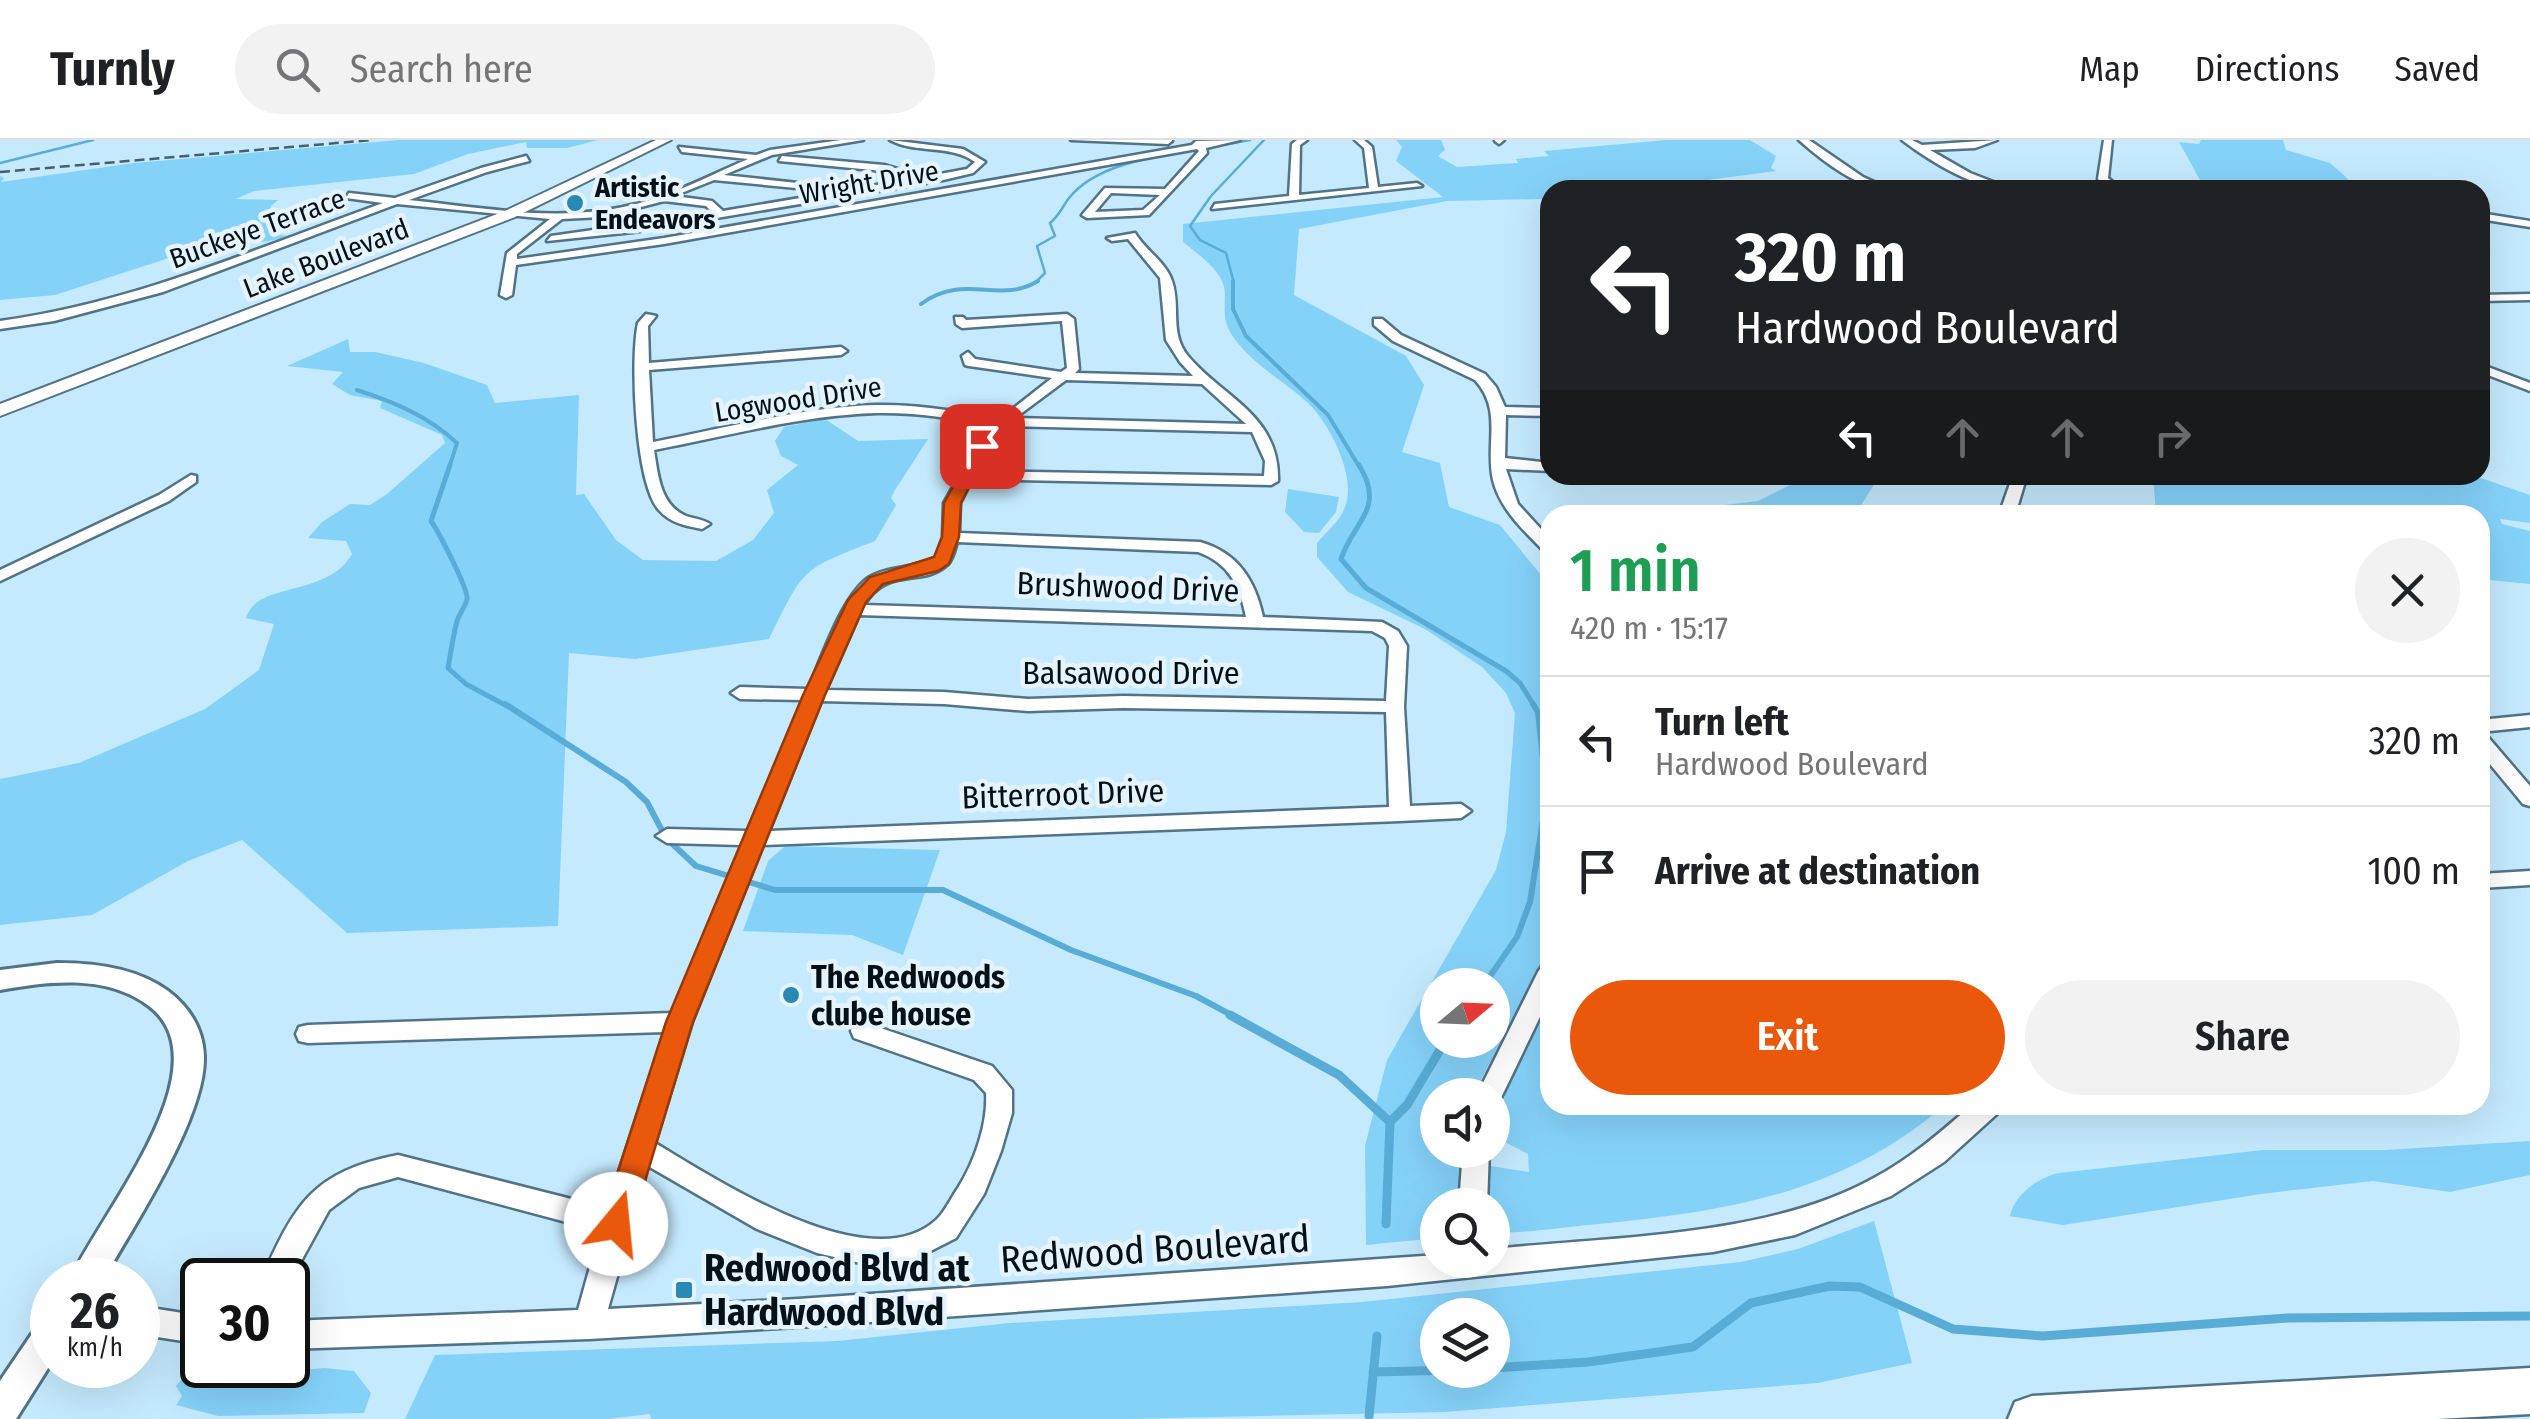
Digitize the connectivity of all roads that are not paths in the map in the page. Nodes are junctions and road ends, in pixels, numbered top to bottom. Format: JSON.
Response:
{"nodes":[{"id":1,"x":665,"y":140,"type":"edge"},
{"id":2,"x":859,"y":140,"type":"edge"},
{"id":3,"x":894,"y":140,"type":"edge"},
{"id":4,"x":1075,"y":140,"type":"edge"},
{"id":5,"x":1236,"y":140,"type":"edge"},
{"id":6,"x":1302,"y":140,"type":"edge"},
{"id":7,"x":1359,"y":140,"type":"edge"},
{"id":8,"x":1803,"y":140,"type":"edge"},
{"id":9,"x":1906,"y":140,"type":"edge"},
{"id":10,"x":1992,"y":140,"type":"edge"},
{"id":11,"x":2108,"y":140,"type":"edge"},
{"id":12,"x":1129,"y":142,"type":"edge"},
{"id":13,"x":729,"y":144,"type":"dead end"},
{"id":14,"x":1200,"y":146,"type":"junction"},
{"id":15,"x":1921,"y":148,"type":"junction"},
{"id":16,"x":682,"y":150,"type":"dead end"},
{"id":17,"x":709,"y":152,"type":"junction"},
{"id":18,"x":759,"y":157,"type":"junction"},
{"id":19,"x":526,"y":159,"type":"dead end"},
{"id":20,"x":710,"y":176,"type":"junction"},
{"id":21,"x":923,"y":180,"type":"junction"},
{"id":22,"x":1862,"y":180,"type":"edge"},
{"id":23,"x":1981,"y":180,"type":"edge"},
{"id":24,"x":2105,"y":180,"type":"edge"},
{"id":25,"x":1417,"y":186,"type":"dead end"},
{"id":26,"x":1374,"y":190,"type":"junction"},
{"id":27,"x":1168,"y":192,"type":"junction"},
{"id":28,"x":835,"y":194,"type":"junction"},
{"id":29,"x":350,"y":196,"type":"dead end"},
{"id":30,"x":663,"y":198,"type":"junction"},
{"id":31,"x":402,"y":199,"type":"junction"},
{"id":32,"x":1294,"y":199,"type":"junction"},
{"id":33,"x":1215,"y":207,"type":"dead end"},
{"id":34,"x":510,"y":214,"type":"junction"},
{"id":35,"x":602,"y":214,"type":"junction"},
{"id":36,"x":720,"y":214,"type":"junction"},
{"id":37,"x":559,"y":218,"type":"junction"},
{"id":38,"x":2490,"y":218,"type":"edge"},
{"id":39,"x":2530,"y":224,"type":"edge"},
{"id":40,"x":608,"y":232,"type":"junction"},
{"id":41,"x":1112,"y":238,"type":"dead end"},
{"id":42,"x":551,"y":239,"type":"dead end"},
{"id":43,"x":509,"y":264,"type":"junction"},
{"id":44,"x":506,"y":294,"type":"dead end"},
{"id":45,"x":2530,"y":297,"type":"edge"},
{"id":46,"x":2490,"y":298,"type":"edge"},
{"id":47,"x":650,"y":316,"type":"dead end"},
{"id":48,"x":959,"y":319,"type":"dead end"},
{"id":49,"x":1378,"y":322,"type":"dead end"},
{"id":50,"x":0,"y":326,"type":"edge"},
{"id":51,"x":841,"y":351,"type":"dead end"},
{"id":52,"x":968,"y":356,"type":"dead end"},
{"id":53,"x":644,"y":367,"type":"junction"},
{"id":54,"x":2490,"y":372,"type":"edge"},
{"id":55,"x":1068,"y":376,"type":"junction"},
{"id":56,"x":1208,"y":380,"type":"junction"},
{"id":57,"x":2530,"y":388,"type":"edge"},
{"id":58,"x":0,"y":410,"type":"edge"},
{"id":59,"x":1500,"y":411,"type":"junction"},
{"id":60,"x":1540,"y":412,"type":"edge"},
{"id":61,"x":1002,"y":422,"type":"junction"},
{"id":62,"x":1255,"y":428,"type":"junction"},
{"id":63,"x":648,"y":447,"type":"junction"},
{"id":64,"x":1500,"y":464,"type":"junction"},
{"id":65,"x":1540,"y":466,"type":"edge"},
{"id":66,"x":969,"y":475,"type":"junction"},
{"id":67,"x":188,"y":482,"type":"dead end"},
{"id":68,"x":702,"y":524,"type":"dead end"},
{"id":69,"x":950,"y":537,"type":"junction"},
{"id":70,"x":1540,"y":537,"type":"edge"},
{"id":71,"x":0,"y":576,"type":"edge"},
{"id":72,"x":1249,"y":592,"type":"junction"},
{"id":73,"x":853,"y":610,"type":"junction"},
{"id":74,"x":1255,"y":621,"type":"junction"},
{"id":75,"x":1300,"y":622,"type":"junction"},
{"id":76,"x":740,"y":693,"type":"dead end"},
{"id":77,"x":814,"y":695,"type":"junction"},
{"id":78,"x":1396,"y":707,"type":"junction"},
{"id":79,"x":2530,"y":721,"type":"edge"},
{"id":80,"x":2490,"y":725,"type":"edge"},
{"id":81,"x":2490,"y":752,"type":"edge"},
{"id":82,"x":2530,"y":799,"type":"edge"},
{"id":83,"x":1462,"y":811,"type":"dead end"},
{"id":84,"x":1400,"y":814,"type":"junction"},
{"id":85,"x":667,"y":836,"type":"dead end"},
{"id":86,"x":756,"y":838,"type":"junction"},
{"id":87,"x":2530,"y":878,"type":"edge"},
{"id":88,"x":2490,"y":881,"type":"edge"},
{"id":89,"x":0,"y":980,"type":"edge"},
{"id":90,"x":1540,"y":992,"type":"edge"},
{"id":91,"x":680,"y":1022,"type":"junction"},
{"id":92,"x":863,"y":1031,"type":"dead end"},
{"id":93,"x":308,"y":1034,"type":"dead end"},
{"id":94,"x":1498,"y":1078,"type":"edge"},
{"id":95,"x":1979,"y":1115,"type":"edge"},
{"id":96,"x":639,"y":1147,"type":"junction"},
{"id":97,"x":616,"y":1224,"type":"junction"},
{"id":98,"x":98,"y":1258,"type":"edge"},
{"id":99,"x":287,"y":1258,"type":"edge"},
{"id":100,"x":1510,"y":1259,"type":"edge"},
{"id":101,"x":1420,"y":1266,"type":"edge"},
{"id":102,"x":589,"y":1325,"type":"junction"},
{"id":103,"x":310,"y":1333,"type":"edge"},
{"id":104,"x":30,"y":1366,"type":"edge"},
{"id":105,"x":2530,"y":1391,"type":"edge"},
{"id":106,"x":0,"y":1412,"type":"edge"},
{"id":107,"x":2032,"y":1419,"type":"edge"}],
"edges":[{"from":1,"to":34,"type":"main road","name":"Lake Boulevard"},
{"from":2,"to":18,"type":"street"},
{"from":3,"to":21,"type":"street"},
{"from":4,"to":12,"type":"street"},
{"from":5,"to":14,"type":"street","name":"Wright Drive"},
{"from":6,"to":32,"type":"street"},
{"from":7,"to":26,"type":"street"},
{"from":8,"to":22,"type":"street"},
{"from":9,"to":15,"type":"street"},
{"from":10,"to":15,"type":"street"},
{"from":11,"to":24,"type":"street"},
{"from":12,"to":14,"type":"street"},
{"from":13,"to":17,"type":"street"},
{"from":14,"to":27,"type":"street"},
{"from":14,"to":43,"type":"street","name":"Wright Drive"},
{"from":15,"to":23,"type":"street"},
{"from":16,"to":17,"type":"street"},
{"from":17,"to":18,"type":"street"},
{"from":18,"to":20,"type":"street"},
{"from":18,"to":21,"type":"street"},
{"from":19,"to":31,"type":"street","name":"Buckeye Terrace"},
{"from":20,"to":28,"type":"street"},
{"from":20,"to":30,"type":"street"},
{"from":21,"to":28,"type":"street"},
{"from":25,"to":26,"type":"street"},
{"from":26,"to":32,"type":"street"},
{"from":27,"to":27,"type":"street"},
{"from":28,"to":36,"type":"street"},
{"from":29,"to":31,"type":"street"},
{"from":30,"to":35,"type":"street"},
{"from":30,"to":36,"type":"street"},
{"from":31,"to":34,"type":"street"},
{"from":31,"to":50,"type":"street","name":"Buckeye Terrace"},
{"from":32,"to":33,"type":"street"},
{"from":34,"to":37,"type":"street"},
{"from":34,"to":58,"type":"main road","name":"Lake Boulevard"},
{"from":35,"to":37,"type":"street"},
{"from":35,"to":40,"type":"street"},
{"from":36,"to":40,"type":"street"},
{"from":37,"to":43,"type":"street"},
{"from":38,"to":39,"type":"street"},
{"from":40,"to":42,"type":"street"},
{"from":41,"to":56,"type":"street"},
{"from":43,"to":44,"type":"street"},
{"from":45,"to":46,"type":"street"},
{"from":47,"to":53,"type":"street"},
{"from":48,"to":55,"type":"street"},
{"from":49,"to":59,"type":"street"},
{"from":51,"to":53,"type":"street"},
{"from":52,"to":55,"type":"street"},
{"from":53,"to":63,"type":"street"},
{"from":54,"to":57,"type":"street"},
{"from":55,"to":56,"type":"street"},
{"from":55,"to":61,"type":"street"},
{"from":56,"to":62,"type":"street"},
{"from":59,"to":60,"type":"street"},
{"from":59,"to":64,"type":"street"},
{"from":61,"to":62,"type":"street","name":"Logwood Drive"},
{"from":61,"to":63,"type":"street","name":"Logwood Drive"},
{"from":61,"to":66,"type":"street"},
{"from":62,"to":66,"type":"street"},
{"from":63,"to":68,"type":"street"},
{"from":64,"to":65,"type":"street"},
{"from":64,"to":70,"type":"street"},
{"from":66,"to":69,"type":"street"},
{"from":67,"to":71,"type":"street"},
{"from":69,"to":72,"type":"street"},
{"from":69,"to":73,"type":"street"},
{"from":72,"to":74,"type":"street"},
{"from":72,"to":75,"type":"street"},
{"from":73,"to":74,"type":"street","name":"Brushwood Drive"},
{"from":73,"to":77,"type":"street"},
{"from":74,"to":75,"type":"street","name":"Brushwood Drive"},
{"from":75,"to":78,"type":"street","name":"Brushwood Drive"},
{"from":76,"to":77,"type":"street","name":"Balsawood Drive"},
{"from":77,"to":78,"type":"street","name":"Balsawood Drive"},
{"from":77,"to":86,"type":"street"},
{"from":78,"to":84,"type":"street"},
{"from":79,"to":80,"type":"street"},
{"from":81,"to":82,"type":"street"},
{"from":83,"to":84,"type":"street","name":"Bitterroot Drive"},
{"from":84,"to":86,"type":"street","name":"Bitterroot Drive"},
{"from":85,"to":86,"type":"street","name":"Bitterroot Drive"},
{"from":86,"to":91,"type":"street"},
{"from":87,"to":88,"type":"street"},
{"from":89,"to":98,"type":"street"},
{"from":90,"to":94,"type":"street"},
{"from":91,"to":93,"type":"street"},
{"from":91,"to":96,"type":"street"},
{"from":92,"to":96,"type":"street"},
{"from":95,"to":100,"type":"street","name":"Redwood Boulevard"},
{"from":96,"to":97,"type":"street"},
{"from":97,"to":99,"type":"street"},
{"from":97,"to":102,"type":"street"},
{"from":101,"to":102,"type":"street","name":"Redwood Boulevard"},
{"from":102,"to":103,"type":"street","name":"Redwood Boulevard"},
{"from":104,"to":106,"type":"street"},
{"from":105,"to":107,"type":"main road"}]}
